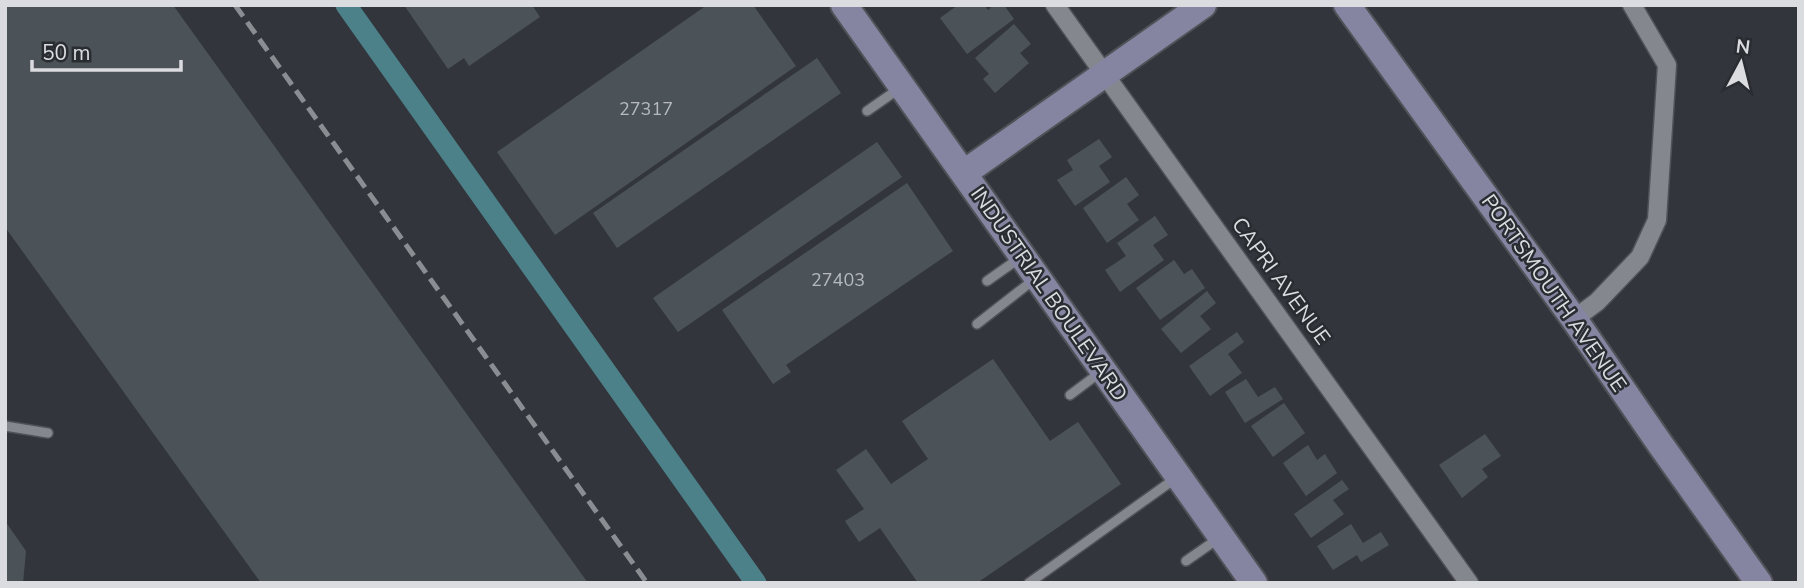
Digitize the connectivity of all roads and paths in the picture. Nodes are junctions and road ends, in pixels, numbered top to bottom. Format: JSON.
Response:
{"nodes":[{"id":1,"x":844,"y":5,"type":"edge"},
{"id":2,"x":1055,"y":5,"type":"edge"},
{"id":3,"x":1203,"y":5,"type":"edge"},
{"id":4,"x":1347,"y":5,"type":"edge"},
{"id":5,"x":1632,"y":5,"type":"edge"},
{"id":6,"x":1104,"y":75,"type":"junction"},
{"id":7,"x":902,"y":87,"type":"junction"},
{"id":8,"x":867,"y":111,"type":"dead end"},
{"id":9,"x":964,"y":173,"type":"junction"},
{"id":10,"x":1029,"y":267,"type":"junction"},
{"id":11,"x":987,"y":281,"type":"dead end"},
{"id":12,"x":1574,"y":319,"type":"junction"},
{"id":13,"x":977,"y":324,"type":"dead end"},
{"id":14,"x":1102,"y":371,"type":"junction"},
{"id":15,"x":1070,"y":395,"type":"dead end"},
{"id":16,"x":5,"y":426,"type":"edge"},
{"id":17,"x":47,"y":433,"type":"dead end"},
{"id":18,"x":1178,"y":476,"type":"junction"},
{"id":19,"x":1221,"y":536,"type":"junction"},
{"id":20,"x":1186,"y":561,"type":"dead end"},
{"id":21,"x":1029,"y":583,"type":"edge"},
{"id":22,"x":1254,"y":583,"type":"edge"},
{"id":23,"x":1469,"y":583,"type":"edge"},
{"id":24,"x":1759,"y":583,"type":"edge"}],
"edges":[{"from":1,"to":7,"type":"main road","name":"INDUSTRIAL BOULEVARD"},
{"from":2,"to":6,"type":"street","name":"CAPRI AVENUE"},
{"from":3,"to":6,"type":"main road"},
{"from":4,"to":12,"type":"main road","name":"PORTSMOUTH AVENUE"},
{"from":5,"to":12,"type":"street"},
{"from":6,"to":9,"type":"main road"},
{"from":6,"to":23,"type":"street","name":"CAPRI AVENUE"},
{"from":7,"to":8,"type":"lane"},
{"from":7,"to":9,"type":"main road","name":"INDUSTRIAL BOULEVARD"},
{"from":9,"to":10,"type":"main road","name":"INDUSTRIAL BOULEVARD"},
{"from":10,"to":11,"type":"lane"},
{"from":10,"to":13,"type":"lane"},
{"from":10,"to":14,"type":"main road","name":"INDUSTRIAL BOULEVARD"},
{"from":12,"to":24,"type":"main road","name":"PORTSMOUTH AVENUE"},
{"from":14,"to":15,"type":"lane"},
{"from":14,"to":18,"type":"main road","name":"INDUSTRIAL BOULEVARD"},
{"from":16,"to":17,"type":"lane"},
{"from":18,"to":19,"type":"main road","name":"INDUSTRIAL BOULEVARD"},
{"from":18,"to":21,"type":"lane"},
{"from":19,"to":20,"type":"lane"},
{"from":19,"to":22,"type":"main road","name":"INDUSTRIAL BOULEVARD"}]}
